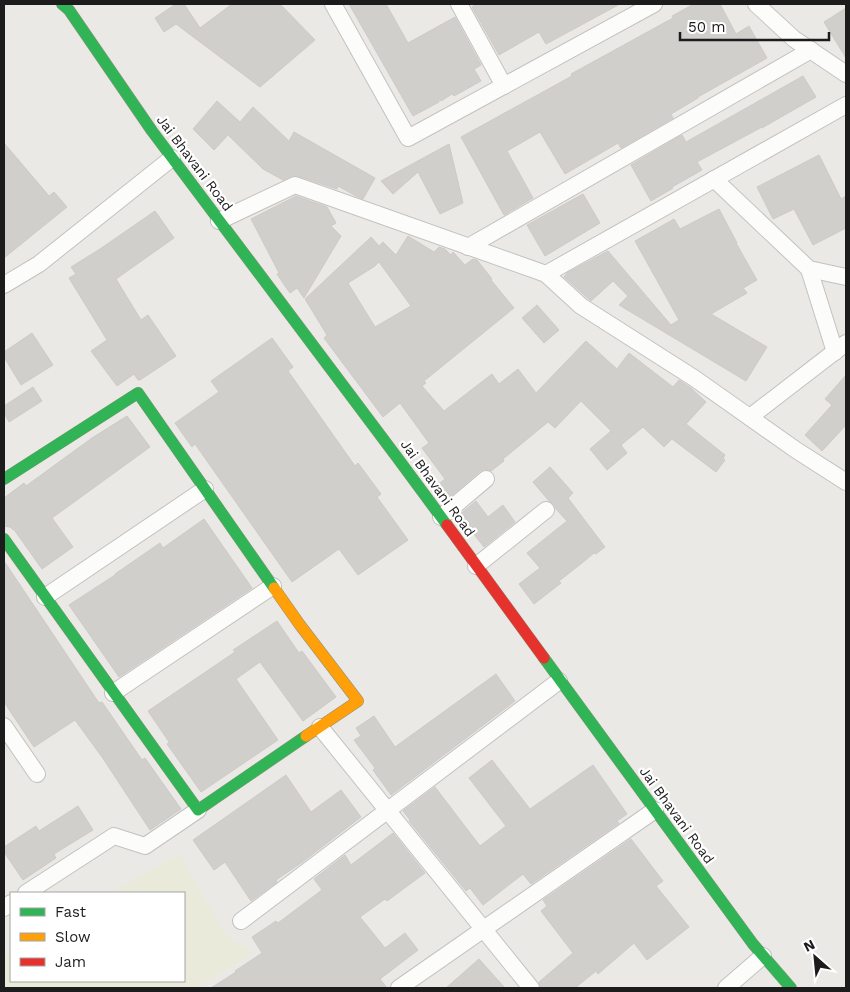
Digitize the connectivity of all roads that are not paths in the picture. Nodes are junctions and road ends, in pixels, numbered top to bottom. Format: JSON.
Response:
{"nodes":[{"id":1,"x":62,"y":4,"type":"edge"},
{"id":2,"x":333,"y":4,"type":"edge"},
{"id":3,"x":459,"y":4,"type":"edge"},
{"id":4,"x":654,"y":4,"type":"edge"},
{"id":5,"x":756,"y":4,"type":"edge"},
{"id":6,"x":811,"y":50,"type":"junction"},
{"id":7,"x":846,"y":74,"type":"edge"},
{"id":8,"x":504,"y":86,"type":"junction"},
{"id":9,"x":846,"y":106,"type":"edge"},
{"id":10,"x":172,"y":158,"type":"junction"},
{"id":11,"x":714,"y":179,"type":"junction"},
{"id":12,"x":219,"y":221,"type":"junction"},
{"id":13,"x":468,"y":247,"type":"junction"},
{"id":14,"x":809,"y":269,"type":"junction"},
{"id":15,"x":546,"y":274,"type":"junction"},
{"id":16,"x":846,"y":277,"type":"edge"},
{"id":17,"x":4,"y":285,"type":"edge"},
{"id":18,"x":840,"y":348,"type":"edge"},
{"id":19,"x":750,"y":417,"type":"junction"},
{"id":20,"x":4,"y":479,"type":"edge"},
{"id":21,"x":486,"y":479,"type":"dead end"},
{"id":22,"x":846,"y":482,"type":"edge"},
{"id":23,"x":205,"y":490,"type":"junction"},
{"id":24,"x":546,"y":510,"type":"dead end"},
{"id":25,"x":441,"y":517,"type":"junction"},
{"id":26,"x":4,"y":539,"type":"edge"},
{"id":27,"x":476,"y":566,"type":"junction"},
{"id":28,"x":272,"y":586,"type":"junction"},
{"id":29,"x":45,"y":597,"type":"junction"},
{"id":30,"x":560,"y":681,"type":"junction"},
{"id":31,"x":113,"y":693,"type":"junction"},
{"id":32,"x":4,"y":726,"type":"edge"},
{"id":33,"x":320,"y":727,"type":"junction"},
{"id":34,"x":37,"y":774,"type":"dead end"},
{"id":35,"x":198,"y":810,"type":"junction"},
{"id":36,"x":388,"y":810,"type":"junction"},
{"id":37,"x":654,"y":810,"type":"junction"},
{"id":38,"x":28,"y":892,"type":"edge"},
{"id":39,"x":241,"y":922,"type":"dead end"},
{"id":40,"x":484,"y":929,"type":"junction"},
{"id":41,"x":763,"y":956,"type":"junction"},
{"id":42,"x":399,"y":988,"type":"edge"},
{"id":43,"x":532,"y":988,"type":"edge"},
{"id":44,"x":726,"y":988,"type":"edge"},
{"id":45,"x":790,"y":988,"type":"edge"}],
"edges":[{"from":1,"to":10,"type":"street","name":"Jai Bhavani Road"},
{"from":2,"to":8,"type":"street"},
{"from":3,"to":8,"type":"street"},
{"from":4,"to":8,"type":"street"},
{"from":5,"to":6,"type":"street"},
{"from":6,"to":7,"type":"street"},
{"from":6,"to":13,"type":"street"},
{"from":9,"to":11,"type":"street"},
{"from":10,"to":12,"type":"street","name":"Jai Bhavani Road"},
{"from":10,"to":17,"type":"street"},
{"from":11,"to":14,"type":"street"},
{"from":11,"to":15,"type":"street"},
{"from":12,"to":13,"type":"street"},
{"from":12,"to":25,"type":"street","name":"Jai Bhavani Road"},
{"from":13,"to":15,"type":"street"},
{"from":14,"to":16,"type":"street"},
{"from":14,"to":18,"type":"street"},
{"from":15,"to":19,"type":"street"},
{"from":18,"to":19,"type":"street"},
{"from":19,"to":22,"type":"street"},
{"from":20,"to":23,"type":"street"},
{"from":21,"to":25,"type":"street"},
{"from":23,"to":28,"type":"street"},
{"from":23,"to":29,"type":"street"},
{"from":24,"to":27,"type":"street"},
{"from":25,"to":27,"type":"street","name":"Jai Bhavani Road"},
{"from":26,"to":29,"type":"street"},
{"from":27,"to":30,"type":"street","name":"Jai Bhavani Road"},
{"from":28,"to":31,"type":"street"},
{"from":28,"to":33,"type":"street"},
{"from":29,"to":31,"type":"street"},
{"from":30,"to":36,"type":"street"},
{"from":30,"to":37,"type":"street","name":"Jai Bhavani Road"},
{"from":31,"to":35,"type":"street"},
{"from":32,"to":34,"type":"street"},
{"from":33,"to":35,"type":"street"},
{"from":33,"to":36,"type":"street"},
{"from":35,"to":38,"type":"street"},
{"from":36,"to":39,"type":"street"},
{"from":36,"to":40,"type":"street"},
{"from":37,"to":40,"type":"street"},
{"from":37,"to":41,"type":"street","name":"Jai Bhavani Road"},
{"from":40,"to":42,"type":"street"},
{"from":40,"to":43,"type":"street"},
{"from":41,"to":44,"type":"street"},
{"from":41,"to":45,"type":"street","name":"Jai Bhavani Road"}]}
